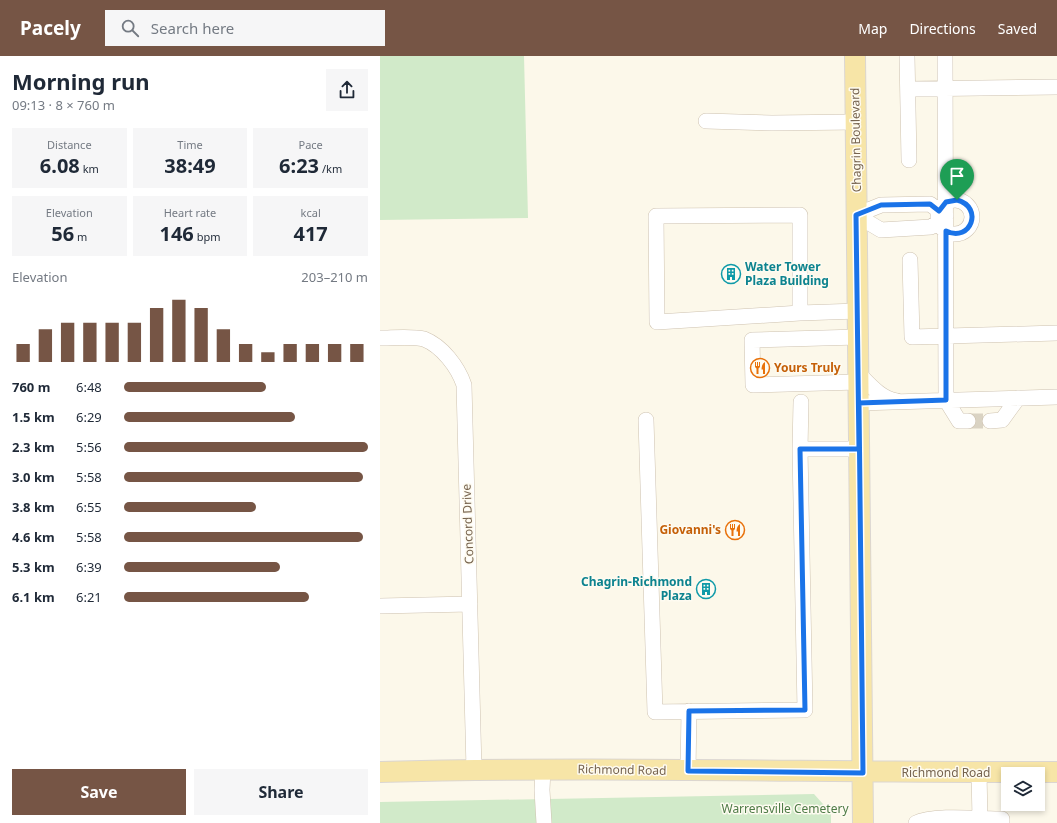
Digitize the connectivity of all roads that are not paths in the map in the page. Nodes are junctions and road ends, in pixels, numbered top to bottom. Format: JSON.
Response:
{"nodes":[{"id":1,"x":855,"y":56,"type":"edge"},
{"id":2,"x":907,"y":56,"type":"edge"},
{"id":3,"x":945,"y":56,"type":"edge"},
{"id":4,"x":1057,"y":87,"type":"edge"},
{"id":5,"x":908,"y":89,"type":"junction"},
{"id":6,"x":945,"y":89,"type":"junction"},
{"id":7,"x":706,"y":121,"type":"dead end"},
{"id":8,"x":855,"y":122,"type":"junction"},
{"id":9,"x":909,"y":160,"type":"dead end"},
{"id":10,"x":856,"y":215,"type":"junction"},
{"id":11,"x":943,"y":217,"type":"junction"},
{"id":12,"x":910,"y":260,"type":"dead end"},
{"id":13,"x":858,"y":311,"type":"junction"},
{"id":14,"x":800,"y":313,"type":"junction"},
{"id":15,"x":1057,"y":333,"type":"edge"},
{"id":16,"x":946,"y":336,"type":"junction"},
{"id":17,"x":858,"y":337,"type":"junction"},
{"id":18,"x":380,"y":338,"type":"edge"},
{"id":19,"x":858,"y":378,"type":"junction"},
{"id":20,"x":1057,"y":397,"type":"edge"},
{"id":21,"x":1018,"y":398,"type":"junction"},
{"id":22,"x":946,"y":400,"type":"junction"},
{"id":23,"x":800,"y":402,"type":"dead end"},
{"id":24,"x":902,"y":402,"type":"junction"},
{"id":25,"x":859,"y":403,"type":"junction"},
{"id":26,"x":646,"y":420,"type":"dead end"},
{"id":27,"x":968,"y":421,"type":"tunnel mouth"},
{"id":28,"x":990,"y":421,"type":"tunnel mouth"},
{"id":29,"x":800,"y":449,"type":"junction"},
{"id":30,"x":859,"y":449,"type":"junction"},
{"id":31,"x":470,"y":604,"type":"junction"},
{"id":32,"x":380,"y":606,"type":"edge"},
{"id":33,"x":689,"y":711,"type":"junction"},
{"id":34,"x":474,"y":769,"type":"junction"},
{"id":35,"x":543,"y":769,"type":"junction"},
{"id":36,"x":688,"y":771,"type":"junction"},
{"id":37,"x":380,"y":772,"type":"edge"},
{"id":38,"x":1057,"y":772,"type":"edge"},
{"id":39,"x":863,"y":773,"type":"junction"},
{"id":40,"x":979,"y":773,"type":"junction"},
{"id":41,"x":980,"y":819,"type":"junction"},
{"id":42,"x":544,"y":823,"type":"edge"},
{"id":43,"x":863,"y":823,"type":"edge"},
{"id":44,"x":916,"y":823,"type":"edge"},
{"id":45,"x":1002,"y":823,"type":"edge"}],
"edges":[{"from":1,"to":8,"type":"main road","name":"Chagrin Boulevard"},
{"from":2,"to":5,"type":"street"},
{"from":3,"to":6,"type":"street"},
{"from":4,"to":6,"type":"street"},
{"from":5,"to":6,"type":"street"},
{"from":5,"to":9,"type":"street"},
{"from":6,"to":11,"type":"street"},
{"from":7,"to":8,"type":"street"},
{"from":8,"to":10,"type":"main road","name":"Chagrin Boulevard"},
{"from":10,"to":11,"type":"street"},
{"from":10,"to":11,"type":"street"},
{"from":10,"to":13,"type":"main road","name":"Chagrin Boulevard"},
{"from":11,"to":16,"type":"street"},
{"from":12,"to":16,"type":"street"},
{"from":13,"to":14,"type":"street"},
{"from":13,"to":17,"type":"main road","name":"Chagrin Boulevard"},
{"from":14,"to":14,"type":"street"},
{"from":15,"to":16,"type":"street"},
{"from":16,"to":22,"type":"street"},
{"from":17,"to":19,"type":"main road","name":"Chagrin Boulevard"},
{"from":17,"to":19,"type":"street"},
{"from":18,"to":31,"type":"street","name":"Concord Drive"},
{"from":19,"to":24,"type":"street"},
{"from":19,"to":25,"type":"main road","name":"Chagrin Boulevard"},
{"from":20,"to":21,"type":"street"},
{"from":21,"to":22,"type":"street"},
{"from":21,"to":28,"type":"street"},
{"from":22,"to":24,"type":"street"},
{"from":22,"to":27,"type":"street"},
{"from":23,"to":29,"type":"street"},
{"from":24,"to":25,"type":"street"},
{"from":25,"to":30,"type":"main road","name":"Chagrin Boulevard"},
{"from":26,"to":33,"type":"street"},
{"from":29,"to":30,"type":"street"},
{"from":29,"to":33,"type":"street"},
{"from":30,"to":39,"type":"main road","name":"Chagrin Boulevard"},
{"from":31,"to":32,"type":"street"},
{"from":31,"to":34,"type":"street","name":"Concord Drive"},
{"from":33,"to":36,"type":"street"},
{"from":34,"to":35,"type":"main road","name":"Richmond Road"},
{"from":34,"to":37,"type":"main road","name":"Richmond Road"},
{"from":35,"to":36,"type":"main road","name":"Richmond Road"},
{"from":35,"to":42,"type":"street"},
{"from":36,"to":39,"type":"main road","name":"Richmond Road"},
{"from":38,"to":40,"type":"main road","name":"Richmond Road"},
{"from":39,"to":40,"type":"main road","name":"Richmond Road"},
{"from":39,"to":43,"type":"main road","name":"Chagrin Boulevard"},
{"from":40,"to":41,"type":"street"},
{"from":41,"to":44,"type":"street"},
{"from":41,"to":45,"type":"street"}]}
